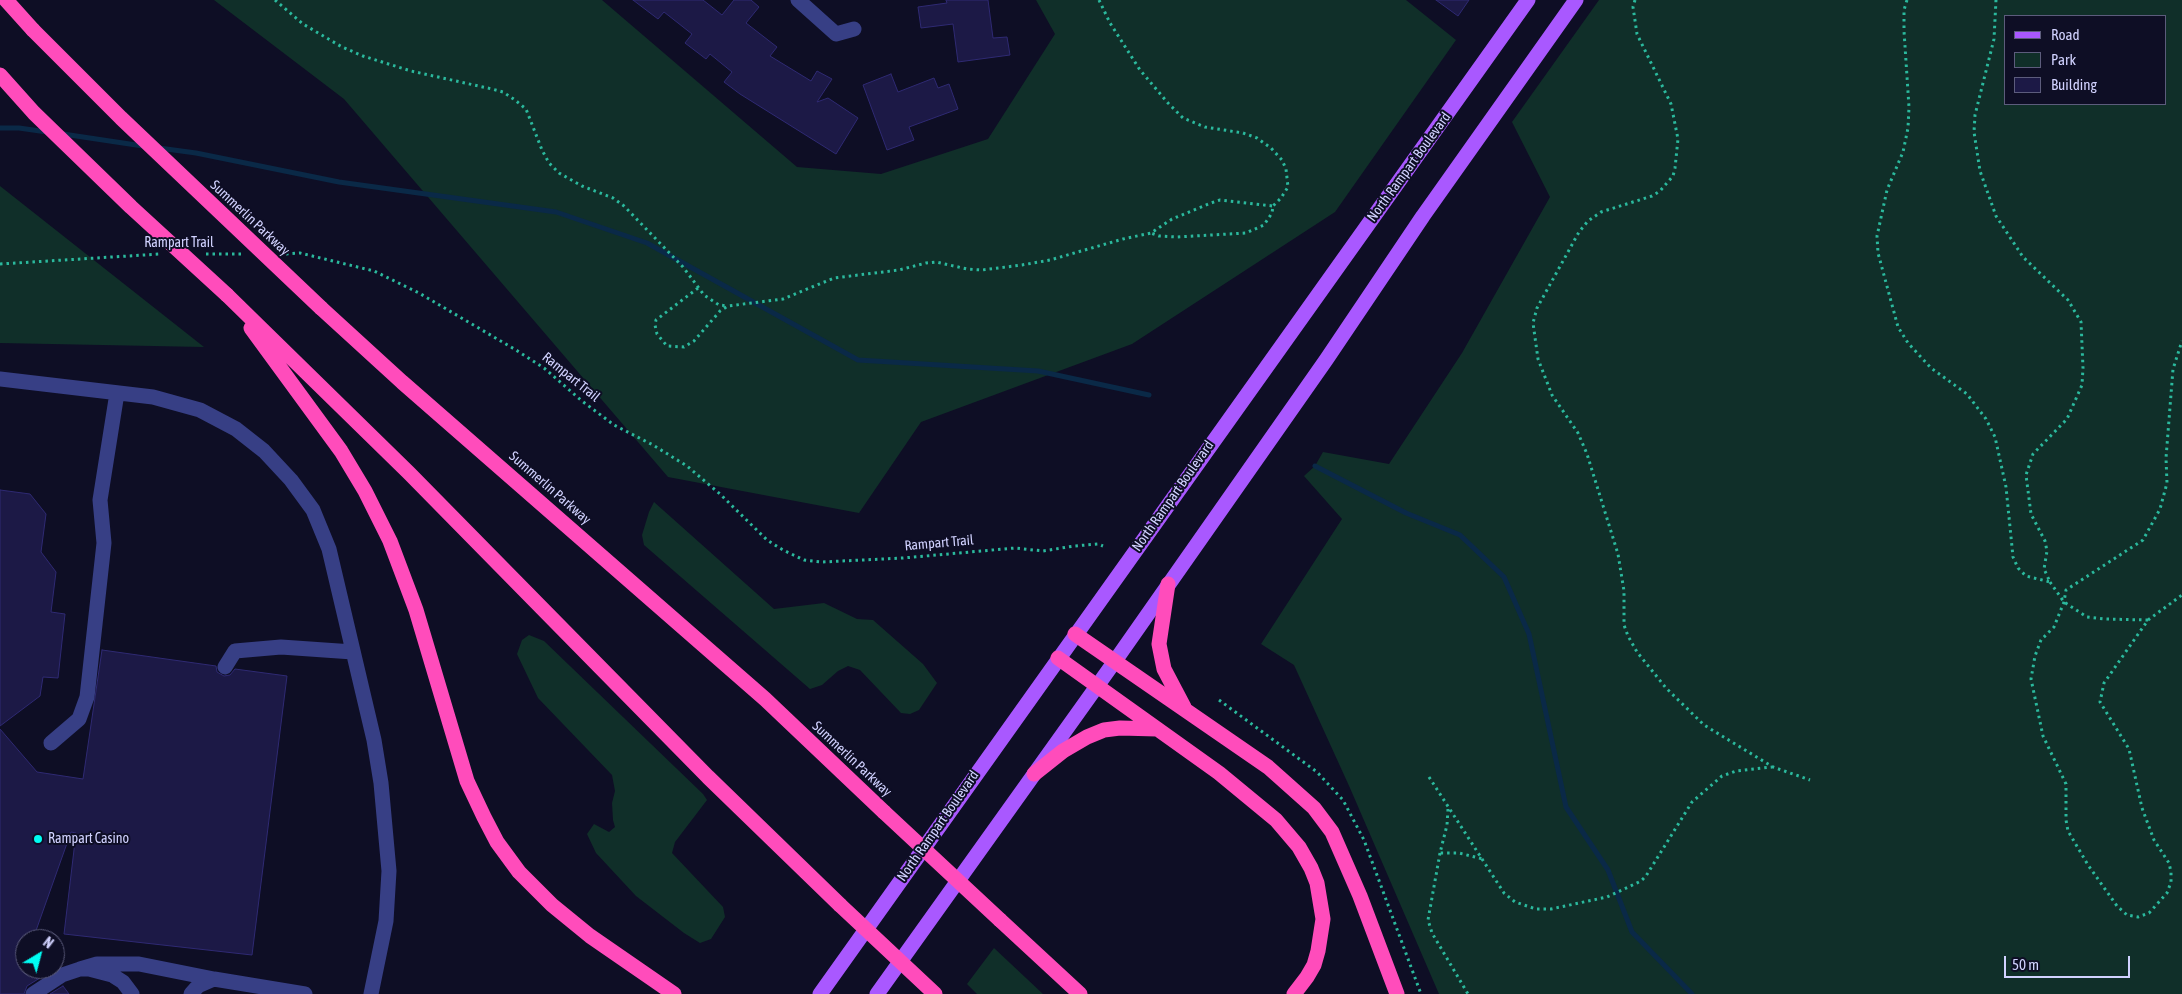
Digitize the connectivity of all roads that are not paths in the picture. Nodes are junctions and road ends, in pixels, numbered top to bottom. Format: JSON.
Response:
{"nodes":[{"id":1,"x":6,"y":0,"type":"edge"},
{"id":2,"x":798,"y":0,"type":"edge"},
{"id":3,"x":1528,"y":0,"type":"edge"},
{"id":4,"x":1576,"y":0,"type":"edge"},
{"id":5,"x":854,"y":29,"type":"dead end"},
{"id":6,"x":0,"y":75,"type":"edge"},
{"id":7,"x":227,"y":295,"type":"junction"},
{"id":8,"x":0,"y":380,"type":"edge"},
{"id":9,"x":117,"y":393,"type":"junction"},
{"id":10,"x":1168,"y":584,"type":"junction"},
{"id":11,"x":1075,"y":634,"type":"junction"},
{"id":12,"x":353,"y":652,"type":"junction"},
{"id":13,"x":1058,"y":658,"type":"junction"},
{"id":14,"x":1115,"y":661,"type":"junction"},
{"id":15,"x":225,"y":667,"type":"dead end"},
{"id":16,"x":1097,"y":686,"type":"junction"},
{"id":17,"x":1185,"y":708,"type":"junction"},
{"id":18,"x":1159,"y":730,"type":"junction"},
{"id":19,"x":51,"y":743,"type":"dead end"},
{"id":20,"x":1034,"y":774,"type":"junction"},
{"id":21,"x":80,"y":969,"type":"junction"},
{"id":22,"x":214,"y":979,"type":"junction"},
{"id":23,"x":33,"y":994,"type":"edge"},
{"id":24,"x":132,"y":994,"type":"edge"},
{"id":25,"x":191,"y":994,"type":"edge"},
{"id":26,"x":305,"y":994,"type":"edge"},
{"id":27,"x":371,"y":994,"type":"edge"},
{"id":28,"x":674,"y":994,"type":"edge"},
{"id":29,"x":820,"y":994,"type":"edge"},
{"id":30,"x":878,"y":994,"type":"edge"},
{"id":31,"x":935,"y":994,"type":"edge"},
{"id":32,"x":1080,"y":994,"type":"edge"},
{"id":33,"x":1294,"y":994,"type":"edge"},
{"id":34,"x":1397,"y":994,"type":"edge"}],
"edges":[{"from":1,"to":32,"type":"highway","name":"Summerlin Parkway","bridge":true},
{"from":2,"to":5,"type":"street"},
{"from":3,"to":11,"type":"main road","name":"North Rampart Boulevard"},
{"from":4,"to":10,"type":"main road"},
{"from":6,"to":7,"type":"highway","bridge":true},
{"from":7,"to":28,"type":"highway"},
{"from":7,"to":31,"type":"highway","bridge":true},
{"from":8,"to":9,"type":"street"},
{"from":9,"to":12,"type":"street"},
{"from":9,"to":19,"type":"street"},
{"from":10,"to":14,"type":"main road"},
{"from":10,"to":17,"type":"highway"},
{"from":11,"to":13,"type":"main road","name":"North Rampart Boulevard"},
{"from":11,"to":14,"type":"highway"},
{"from":12,"to":15,"type":"street"},
{"from":12,"to":27,"type":"street"},
{"from":13,"to":16,"type":"highway"},
{"from":13,"to":29,"type":"main road","name":"North Rampart Boulevard"},
{"from":14,"to":16,"type":"main road"},
{"from":14,"to":17,"type":"highway"},
{"from":16,"to":18,"type":"highway"},
{"from":16,"to":20,"type":"main road"},
{"from":17,"to":34,"type":"highway"},
{"from":18,"to":20,"type":"highway"},
{"from":18,"to":33,"type":"highway"},
{"from":20,"to":30,"type":"main road"},
{"from":21,"to":22,"type":"street"},
{"from":21,"to":23,"type":"street"},
{"from":21,"to":24,"type":"street"},
{"from":22,"to":25,"type":"street"},
{"from":22,"to":26,"type":"street"}]}
